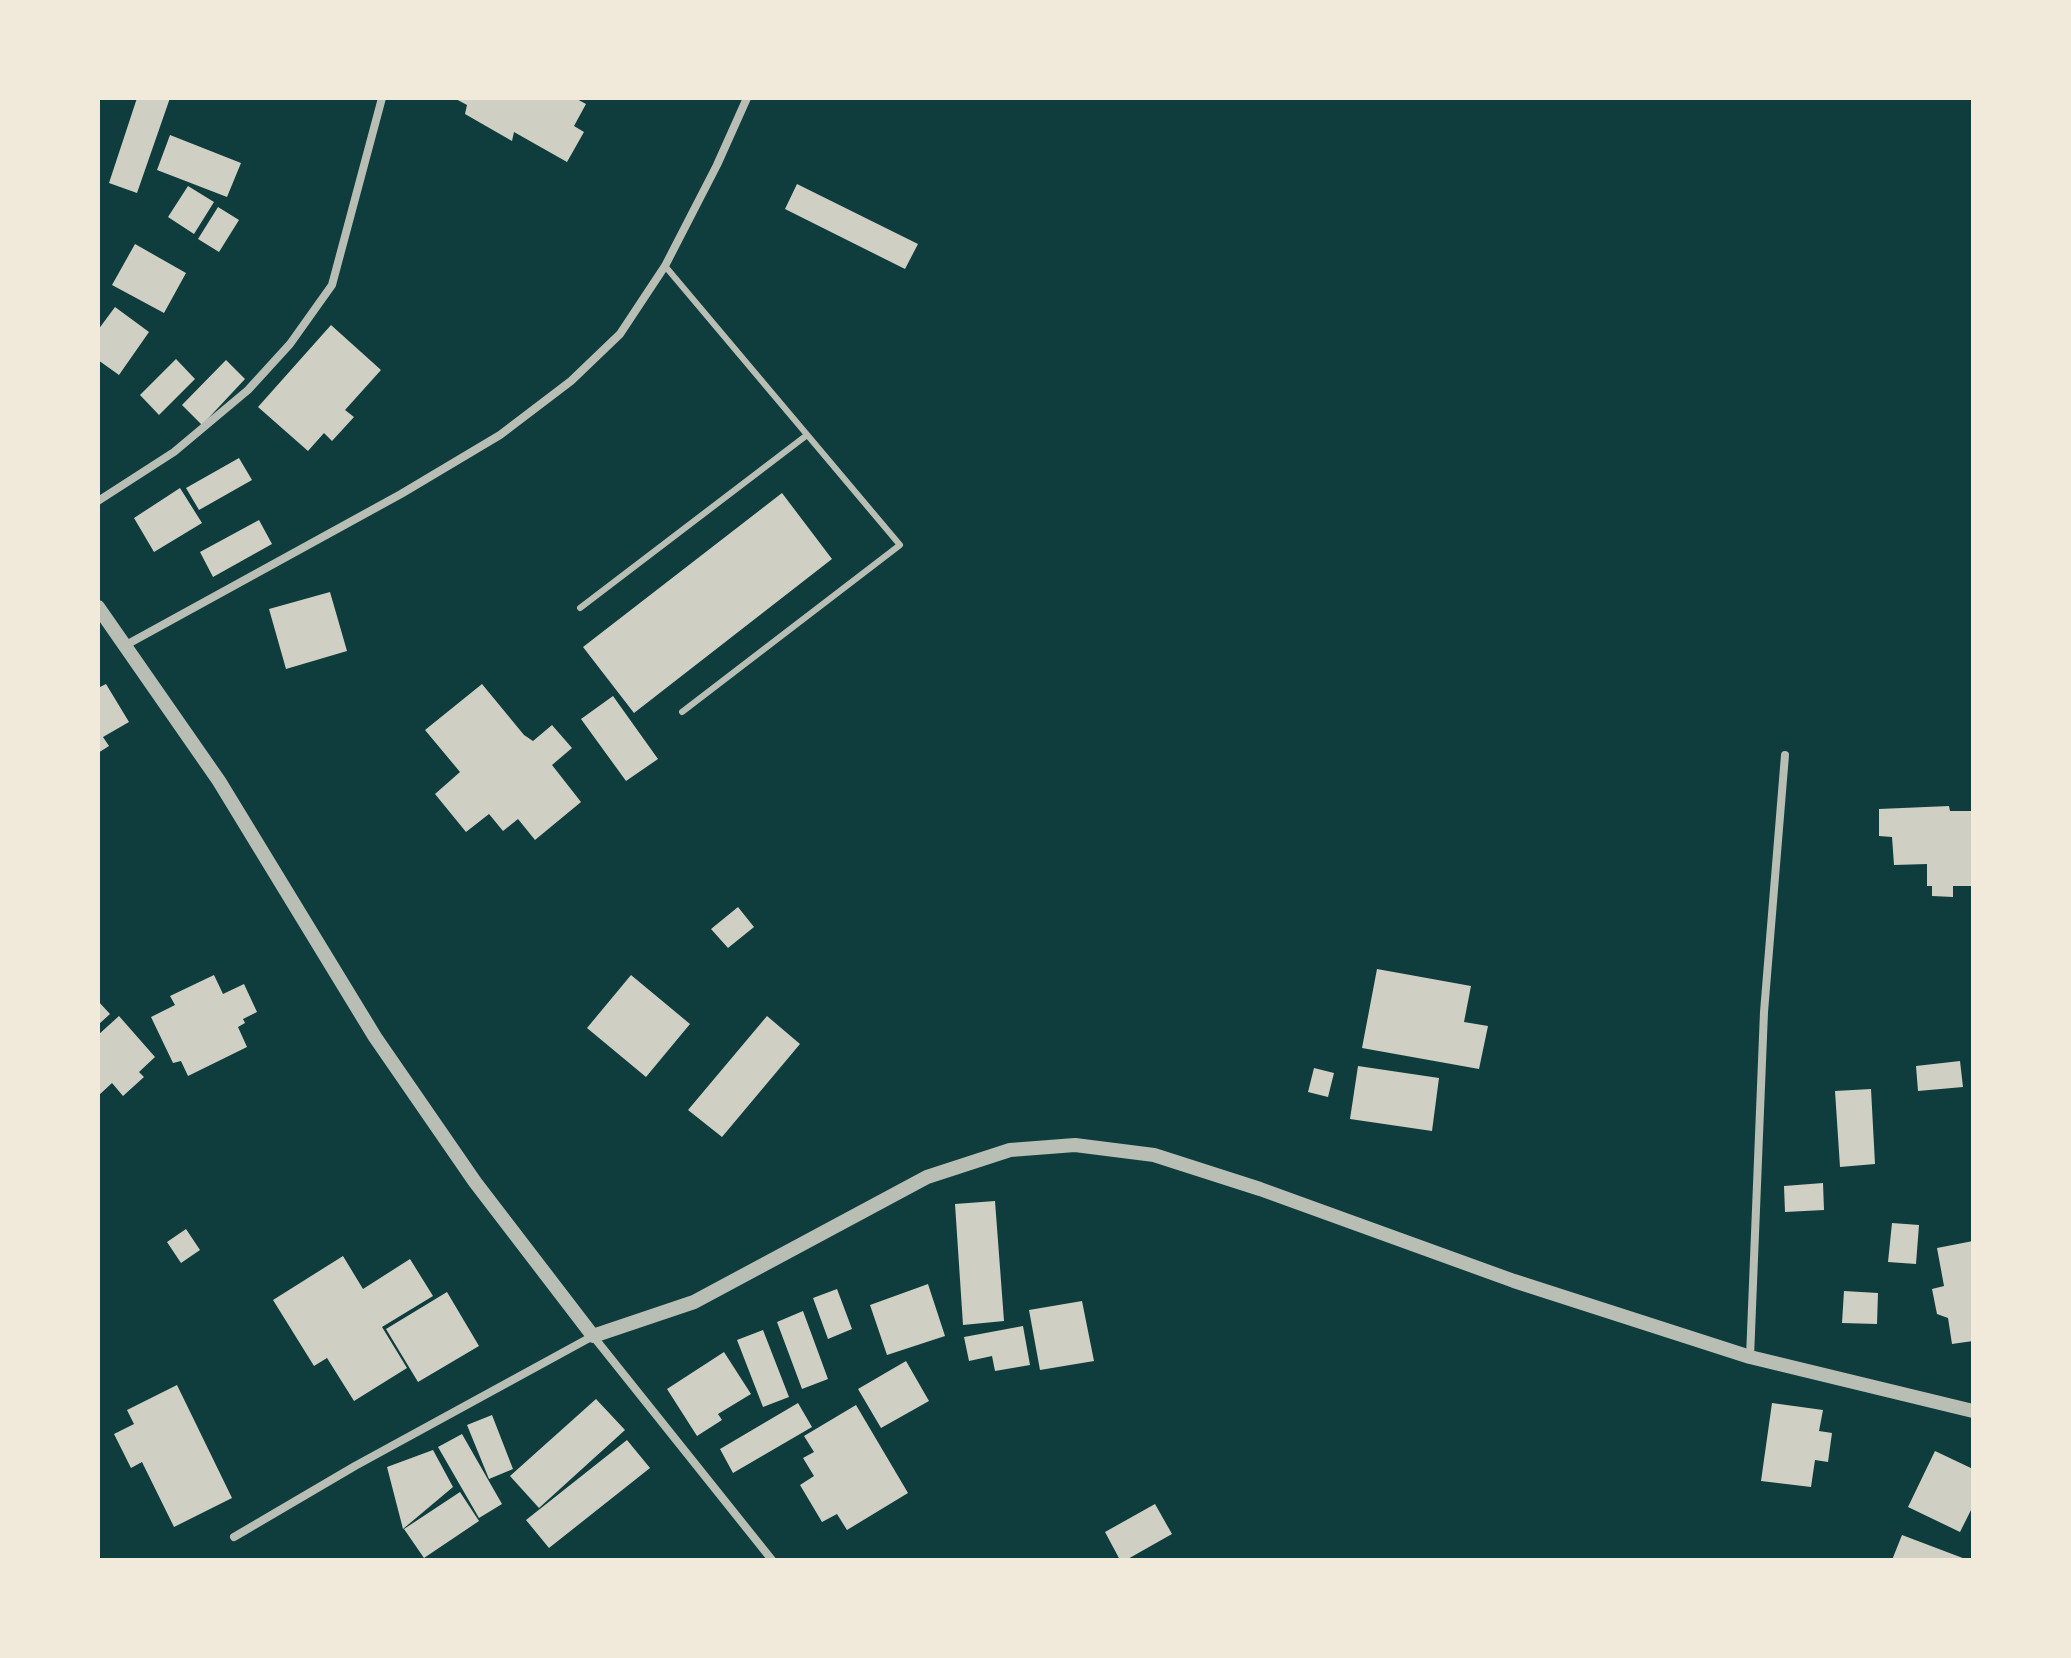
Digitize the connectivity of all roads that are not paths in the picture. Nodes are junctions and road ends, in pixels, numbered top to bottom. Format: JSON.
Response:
{"nodes":[{"id":1,"x":382,"y":98,"type":"edge"},
{"id":2,"x":747,"y":98,"type":"edge"},
{"id":3,"x":665,"y":266,"type":"junction"},
{"id":4,"x":807,"y":435,"type":"junction"},
{"id":5,"x":98,"y":501,"type":"edge"},
{"id":6,"x":98,"y":607,"type":"edge"},
{"id":7,"x":580,"y":608,"type":"dead end"},
{"id":8,"x":126,"y":645,"type":"junction"},
{"id":9,"x":682,"y":712,"type":"dead end"},
{"id":10,"x":1785,"y":755,"type":"dead end"},
{"id":11,"x":593,"y":1336,"type":"junction"},
{"id":12,"x":1750,"y":1357,"type":"junction"},
{"id":13,"x":1973,"y":1411,"type":"edge"},
{"id":14,"x":234,"y":1537,"type":"dead end"},
{"id":15,"x":772,"y":1560,"type":"edge"}],
"edges":[{"from":1,"to":5,"type":"street"},
{"from":2,"to":3,"type":"street"},
{"from":3,"to":4,"type":"lane"},
{"from":3,"to":8,"type":"street"},
{"from":4,"to":7,"type":"lane"},
{"from":4,"to":9,"type":"lane"},
{"from":6,"to":8,"type":"street"},
{"from":8,"to":11,"type":"street"},
{"from":10,"to":12,"type":"street"},
{"from":11,"to":12,"type":"street"},
{"from":11,"to":14,"type":"street"},
{"from":11,"to":15,"type":"street"},
{"from":12,"to":13,"type":"street"}]}
